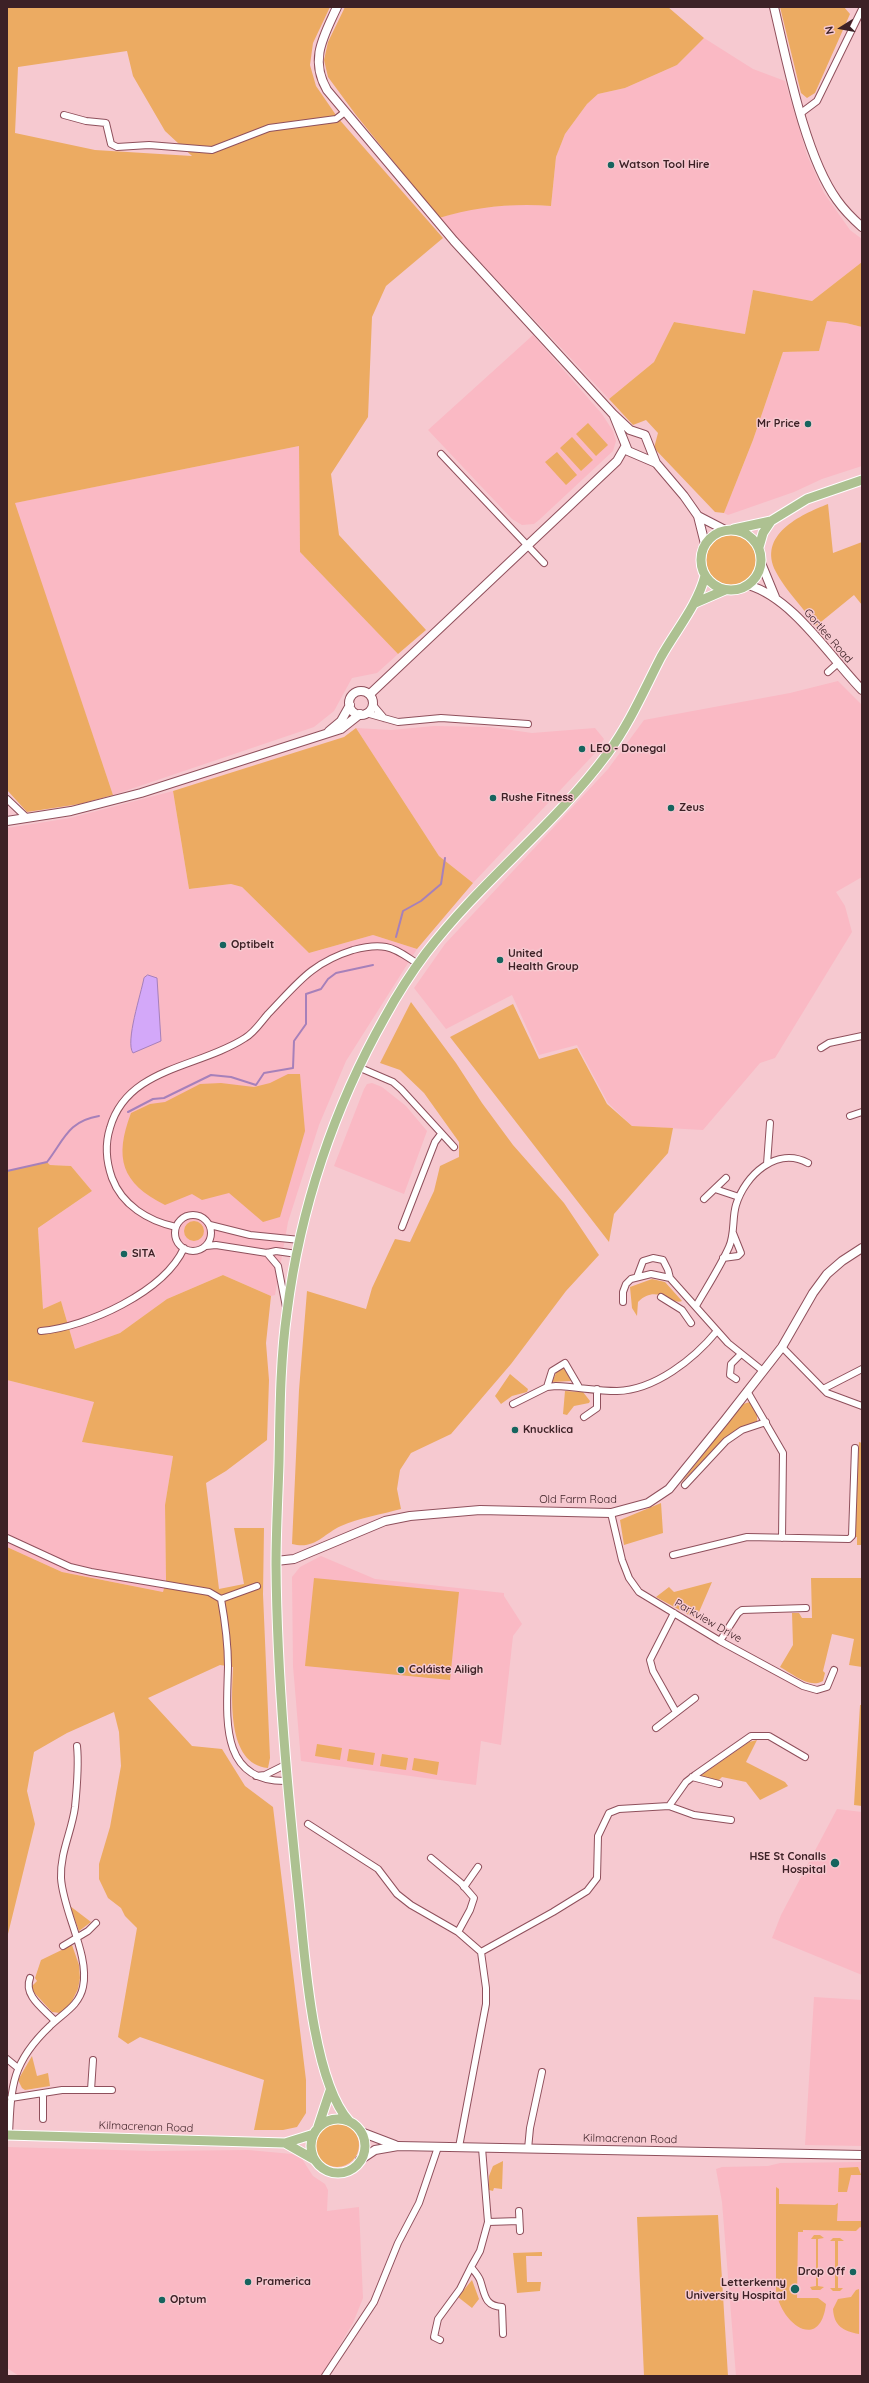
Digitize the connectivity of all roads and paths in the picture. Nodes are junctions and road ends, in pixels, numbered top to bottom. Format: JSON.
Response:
{"nodes":[{"id":1,"x":337,"y":7,"type":"edge"},
{"id":2,"x":774,"y":7,"type":"edge"},
{"id":3,"x":862,"y":9,"type":"edge"},
{"id":4,"x":345,"y":112,"type":"junction"},
{"id":5,"x":801,"y":113,"type":"junction"},
{"id":6,"x":64,"y":115,"type":"dead end"},
{"id":7,"x":862,"y":227,"type":"edge"},
{"id":8,"x":613,"y":414,"type":"junction"},
{"id":9,"x":635,"y":431,"type":"junction"},
{"id":10,"x":625,"y":445,"type":"junction"},
{"id":11,"x":648,"y":445,"type":"junction"},
{"id":12,"x":441,"y":454,"type":"dead end"},
{"id":13,"x":638,"y":455,"type":"junction"},
{"id":14,"x":618,"y":461,"type":"junction"},
{"id":15,"x":656,"y":463,"type":"junction"},
{"id":16,"x":862,"y":480,"type":"edge"},
{"id":17,"x":698,"y":516,"type":"junction"},
{"id":18,"x":771,"y":521,"type":"junction"},
{"id":19,"x":729,"y":529,"type":"junction"},
{"id":20,"x":705,"y":544,"type":"junction"},
{"id":21,"x":526,"y":546,"type":"junction"},
{"id":22,"x":759,"y":548,"type":"junction"},
{"id":23,"x":544,"y":563,"type":"dead end"},
{"id":24,"x":761,"y":563,"type":"junction"},
{"id":25,"x":705,"y":576,"type":"junction"},
{"id":26,"x":748,"y":585,"type":"junction"},
{"id":27,"x":725,"y":590,"type":"junction"},
{"id":28,"x":775,"y":597,"type":"junction"},
{"id":29,"x":695,"y":603,"type":"junction"},
{"id":30,"x":837,"y":664,"type":"junction"},
{"id":31,"x":828,"y":672,"type":"dead end"},
{"id":32,"x":862,"y":690,"type":"edge"},
{"id":33,"x":370,"y":694,"type":"junction"},
{"id":34,"x":350,"y":705,"type":"junction"},
{"id":35,"x":373,"y":705,"type":"junction"},
{"id":36,"x":363,"y":714,"type":"junction"},
{"id":37,"x":384,"y":718,"type":"junction"},
{"id":38,"x":528,"y":724,"type":"dead end"},
{"id":39,"x":325,"y":734,"type":"junction"},
{"id":40,"x":7,"y":799,"type":"edge"},
{"id":41,"x":27,"y":818,"type":"junction"},
{"id":42,"x":7,"y":821,"type":"edge"},
{"id":43,"x":418,"y":964,"type":"junction"},
{"id":44,"x":862,"y":1036,"type":"edge"},
{"id":45,"x":821,"y":1048,"type":"dead end"},
{"id":46,"x":358,"y":1067,"type":"junction"},
{"id":47,"x":862,"y":1112,"type":"edge"},
{"id":48,"x":850,"y":1116,"type":"dead end"},
{"id":49,"x":770,"y":1123,"type":"dead end"},
{"id":50,"x":441,"y":1134,"type":"junction"},
{"id":51,"x":454,"y":1147,"type":"dead end"},
{"id":52,"x":808,"y":1163,"type":"dead end"},
{"id":53,"x":767,"y":1164,"type":"junction"},
{"id":54,"x":726,"y":1178,"type":"dead end"},
{"id":55,"x":715,"y":1189,"type":"junction"},
{"id":56,"x":739,"y":1197,"type":"junction"},
{"id":57,"x":704,"y":1199,"type":"dead end"},
{"id":58,"x":210,"y":1225,"type":"junction"},
{"id":59,"x":176,"y":1227,"type":"junction"},
{"id":60,"x":402,"y":1227,"type":"dead end"},
{"id":61,"x":733,"y":1233,"type":"junction"},
{"id":62,"x":300,"y":1240,"type":"junction"},
{"id":63,"x":206,"y":1246,"type":"junction"},
{"id":64,"x":184,"y":1248,"type":"junction"},
{"id":65,"x":862,"y":1248,"type":"edge"},
{"id":66,"x":268,"y":1253,"type":"junction"},
{"id":67,"x":297,"y":1254,"type":"junction"},
{"id":68,"x":723,"y":1258,"type":"junction"},
{"id":69,"x":637,"y":1277,"type":"junction"},
{"id":70,"x":670,"y":1278,"type":"junction"},
{"id":71,"x":661,"y":1297,"type":"dead end"},
{"id":72,"x":623,"y":1302,"type":"dead end"},
{"id":73,"x":693,"y":1303,"type":"junction"},
{"id":74,"x":287,"y":1310,"type":"junction"},
{"id":75,"x":682,"y":1310,"type":"junction"},
{"id":76,"x":691,"y":1323,"type":"dead end"},
{"id":77,"x":41,"y":1331,"type":"dead end"},
{"id":78,"x":717,"y":1331,"type":"junction"},
{"id":79,"x":782,"y":1347,"type":"junction"},
{"id":80,"x":740,"y":1355,"type":"junction"},
{"id":81,"x":862,"y":1369,"type":"edge"},
{"id":82,"x":763,"y":1371,"type":"junction"},
{"id":83,"x":736,"y":1379,"type":"dead end"},
{"id":84,"x":547,"y":1387,"type":"junction"},
{"id":85,"x":579,"y":1387,"type":"junction"},
{"id":86,"x":597,"y":1389,"type":"junction"},
{"id":87,"x":822,"y":1389,"type":"junction"},
{"id":88,"x":747,"y":1391,"type":"junction"},
{"id":89,"x":513,"y":1404,"type":"dead end"},
{"id":90,"x":862,"y":1406,"type":"edge"},
{"id":91,"x":584,"y":1417,"type":"dead end"},
{"id":92,"x":766,"y":1422,"type":"junction"},
{"id":93,"x":855,"y":1448,"type":"dead end"},
{"id":94,"x":685,"y":1485,"type":"dead end"},
{"id":95,"x":612,"y":1513,"type":"junction"},
{"id":96,"x":7,"y":1538,"type":"edge"},
{"id":97,"x":782,"y":1538,"type":"junction"},
{"id":98,"x":673,"y":1555,"type":"dead end"},
{"id":99,"x":276,"y":1561,"type":"junction"},
{"id":100,"x":256,"y":1586,"type":"dead end"},
{"id":101,"x":221,"y":1599,"type":"junction"},
{"id":102,"x":806,"y":1608,"type":"dead end"},
{"id":103,"x":674,"y":1613,"type":"junction"},
{"id":104,"x":720,"y":1641,"type":"junction"},
{"id":105,"x":834,"y":1670,"type":"dead end"},
{"id":106,"x":695,"y":1698,"type":"dead end"},
{"id":107,"x":676,"y":1712,"type":"junction"},
{"id":108,"x":656,"y":1728,"type":"dead end"},
{"id":109,"x":77,"y":1746,"type":"dead end"},
{"id":110,"x":805,"y":1756,"type":"dead end"},
{"id":111,"x":285,"y":1765,"type":"junction"},
{"id":112,"x":255,"y":1776,"type":"junction"},
{"id":113,"x":692,"y":1777,"type":"junction"},
{"id":114,"x":286,"y":1781,"type":"junction"},
{"id":115,"x":719,"y":1784,"type":"dead end"},
{"id":116,"x":669,"y":1806,"type":"junction"},
{"id":117,"x":731,"y":1820,"type":"dead end"},
{"id":118,"x":308,"y":1824,"type":"dead end"},
{"id":119,"x":432,"y":1858,"type":"dead end"},
{"id":120,"x":478,"y":1867,"type":"dead end"},
{"id":121,"x":464,"y":1887,"type":"junction"},
{"id":122,"x":96,"y":1923,"type":"dead end"},
{"id":123,"x":458,"y":1932,"type":"junction"},
{"id":124,"x":76,"y":1939,"type":"junction"},
{"id":125,"x":63,"y":1946,"type":"dead end"},
{"id":126,"x":481,"y":1952,"type":"junction"},
{"id":127,"x":30,"y":1978,"type":"dead end"},
{"id":128,"x":55,"y":2021,"type":"junction"},
{"id":129,"x":7,"y":2058,"type":"edge"},
{"id":130,"x":92,"y":2060,"type":"dead end"},
{"id":131,"x":18,"y":2068,"type":"junction"},
{"id":132,"x":542,"y":2072,"type":"dead end"},
{"id":133,"x":91,"y":2090,"type":"junction"},
{"id":134,"x":112,"y":2090,"type":"dead end"},
{"id":135,"x":330,"y":2091,"type":"junction"},
{"id":136,"x":43,"y":2094,"type":"junction"},
{"id":137,"x":10,"y":2098,"type":"junction"},
{"id":138,"x":43,"y":2119,"type":"dead end"},
{"id":139,"x":349,"y":2122,"type":"junction"},
{"id":140,"x":316,"y":2131,"type":"junction"},
{"id":141,"x":360,"y":2132,"type":"junction"},
{"id":142,"x":8,"y":2135,"type":"edge"},
{"id":143,"x":285,"y":2143,"type":"junction"},
{"id":144,"x":398,"y":2146,"type":"junction"},
{"id":145,"x":438,"y":2147,"type":"junction"},
{"id":146,"x":459,"y":2147,"type":"junction"},
{"id":147,"x":482,"y":2148,"type":"junction"},
{"id":148,"x":528,"y":2149,"type":"junction"},
{"id":149,"x":862,"y":2155,"type":"edge"},
{"id":150,"x":360,"y":2160,"type":"junction"},
{"id":151,"x":316,"y":2161,"type":"junction"},
{"id":152,"x":519,"y":2211,"type":"dead end"},
{"id":153,"x":519,"y":2221,"type":"junction"},
{"id":154,"x":488,"y":2222,"type":"junction"},
{"id":155,"x":520,"y":2231,"type":"dead end"},
{"id":156,"x":471,"y":2267,"type":"junction"},
{"id":157,"x":503,"y":2334,"type":"dead end"},
{"id":158,"x":440,"y":2340,"type":"dead end"},
{"id":159,"x":325,"y":2376,"type":"edge"}],
"edges":[{"from":1,"to":4,"type":"street"},
{"from":2,"to":5,"type":"street"},
{"from":3,"to":5,"type":"street"},
{"from":4,"to":6,"type":"street"},
{"from":4,"to":8,"type":"street"},
{"from":5,"to":7,"type":"street"},
{"from":8,"to":9,"type":"street"},
{"from":8,"to":10,"type":"street"},
{"from":9,"to":10,"type":"street"},
{"from":9,"to":11,"type":"street"},
{"from":10,"to":13,"type":"street"},
{"from":10,"to":14,"type":"street"},
{"from":11,"to":13,"type":"street"},
{"from":11,"to":15,"type":"street"},
{"from":12,"to":21,"type":"street"},
{"from":13,"to":14,"type":"street"},
{"from":13,"to":15,"type":"street"},
{"from":14,"to":21,"type":"street"},
{"from":15,"to":17,"type":"street"},
{"from":16,"to":18,"type":"main road"},
{"from":17,"to":19,"type":"street"},
{"from":17,"to":20,"type":"street"},
{"from":18,"to":19,"type":"main road"},
{"from":18,"to":22,"type":"main road"},
{"from":19,"to":20,"type":"main road"},
{"from":19,"to":22,"type":"main road"},
{"from":20,"to":25,"type":"main road"},
{"from":21,"to":23,"type":"street"},
{"from":21,"to":33,"type":"street"},
{"from":22,"to":24,"type":"main road"},
{"from":24,"to":26,"type":"main road"},
{"from":24,"to":28,"type":"street","name":"Gortlee Road"},
{"from":25,"to":27,"type":"main road"},
{"from":25,"to":29,"type":"main road"},
{"from":26,"to":27,"type":"main road"},
{"from":26,"to":28,"type":"street","name":"Gortlee Road"},
{"from":27,"to":29,"type":"main road"},
{"from":28,"to":30,"type":"street","name":"Gortlee Road"},
{"from":29,"to":43,"type":"main road"},
{"from":30,"to":31,"type":"street"},
{"from":30,"to":32,"type":"street","name":"Gortlee Road"},
{"from":33,"to":34,"type":"street"},
{"from":33,"to":35,"type":"street"},
{"from":34,"to":36,"type":"street"},
{"from":34,"to":39,"type":"street"},
{"from":35,"to":36,"type":"street"},
{"from":35,"to":37,"type":"street"},
{"from":36,"to":37,"type":"street"},
{"from":36,"to":39,"type":"street"},
{"from":37,"to":38,"type":"street"},
{"from":39,"to":41,"type":"street"},
{"from":40,"to":41,"type":"street"},
{"from":41,"to":42,"type":"street"},
{"from":43,"to":46,"type":"main road"},
{"from":43,"to":59,"type":"street"},
{"from":44,"to":45,"type":"street"},
{"from":46,"to":50,"type":"street"},
{"from":46,"to":62,"type":"main road"},
{"from":47,"to":48,"type":"street"},
{"from":49,"to":53,"type":"street"},
{"from":50,"to":51,"type":"street"},
{"from":50,"to":60,"type":"street"},
{"from":52,"to":53,"type":"street"},
{"from":53,"to":56,"type":"street"},
{"from":54,"to":55,"type":"street"},
{"from":55,"to":56,"type":"street"},
{"from":55,"to":57,"type":"street"},
{"from":56,"to":61,"type":"street"},
{"from":58,"to":59,"type":"street"},
{"from":58,"to":62,"type":"street"},
{"from":58,"to":63,"type":"street"},
{"from":59,"to":64,"type":"street"},
{"from":61,"to":68,"type":"street"},
{"from":61,"to":68,"type":"street"},
{"from":62,"to":67,"type":"main road"},
{"from":63,"to":64,"type":"street"},
{"from":63,"to":66,"type":"street"},
{"from":64,"to":77,"type":"street"},
{"from":65,"to":79,"type":"street","name":"Old Farm Road"},
{"from":66,"to":67,"type":"street"},
{"from":66,"to":74,"type":"street"},
{"from":67,"to":74,"type":"main road"},
{"from":68,"to":73,"type":"street"},
{"from":69,"to":70,"type":"street"},
{"from":69,"to":70,"type":"street"},
{"from":69,"to":72,"type":"street"},
{"from":70,"to":73,"type":"street"},
{"from":71,"to":75,"type":"street"},
{"from":73,"to":75,"type":"street"},
{"from":73,"to":78,"type":"street"},
{"from":74,"to":99,"type":"main road"},
{"from":75,"to":76,"type":"street"},
{"from":78,"to":80,"type":"street"},
{"from":78,"to":86,"type":"street"},
{"from":79,"to":82,"type":"street","name":"Old Farm Road"},
{"from":79,"to":87,"type":"street"},
{"from":80,"to":82,"type":"street"},
{"from":80,"to":83,"type":"street"},
{"from":81,"to":87,"type":"street"},
{"from":82,"to":88,"type":"street","name":"Old Farm Road"},
{"from":84,"to":85,"type":"street"},
{"from":84,"to":85,"type":"street"},
{"from":84,"to":89,"type":"street"},
{"from":85,"to":86,"type":"street"},
{"from":86,"to":91,"type":"street"},
{"from":87,"to":90,"type":"street"},
{"from":88,"to":92,"type":"street"},
{"from":88,"to":95,"type":"street","name":"Old Farm Road"},
{"from":92,"to":94,"type":"street"},
{"from":92,"to":97,"type":"street"},
{"from":93,"to":97,"type":"street"},
{"from":95,"to":99,"type":"street","name":"Old Farm Road"},
{"from":95,"to":103,"type":"street","name":"Parkview Drive"},
{"from":96,"to":101,"type":"street"},
{"from":97,"to":98,"type":"street"},
{"from":99,"to":111,"type":"main road"},
{"from":100,"to":101,"type":"street"},
{"from":101,"to":112,"type":"street"},
{"from":102,"to":104,"type":"street"},
{"from":103,"to":104,"type":"street","name":"Parkview Drive"},
{"from":103,"to":107,"type":"street"},
{"from":104,"to":105,"type":"street","name":"Parkview Drive"},
{"from":106,"to":107,"type":"street"},
{"from":107,"to":108,"type":"street"},
{"from":109,"to":124,"type":"street"},
{"from":110,"to":113,"type":"street"},
{"from":111,"to":112,"type":"street"},
{"from":111,"to":114,"type":"main road"},
{"from":112,"to":114,"type":"street"},
{"from":113,"to":115,"type":"street"},
{"from":113,"to":116,"type":"street"},
{"from":114,"to":135,"type":"main road"},
{"from":116,"to":117,"type":"street"},
{"from":116,"to":126,"type":"street"},
{"from":118,"to":123,"type":"street"},
{"from":119,"to":121,"type":"street"},
{"from":120,"to":121,"type":"street"},
{"from":121,"to":123,"type":"street"},
{"from":122,"to":124,"type":"street"},
{"from":123,"to":126,"type":"street"},
{"from":124,"to":125,"type":"street"},
{"from":124,"to":128,"type":"street"},
{"from":126,"to":146,"type":"street"},
{"from":127,"to":128,"type":"street"},
{"from":128,"to":131,"type":"street"},
{"from":129,"to":131,"type":"street"},
{"from":130,"to":133,"type":"street"},
{"from":131,"to":137,"type":"street"},
{"from":132,"to":148,"type":"street"},
{"from":133,"to":134,"type":"street"},
{"from":133,"to":136,"type":"street"},
{"from":135,"to":139,"type":"main road"},
{"from":135,"to":140,"type":"main road"},
{"from":136,"to":137,"type":"street"},
{"from":136,"to":138,"type":"street"},
{"from":137,"to":142,"type":"street"},
{"from":139,"to":140,"type":"main road"},
{"from":139,"to":141,"type":"main road"},
{"from":140,"to":143,"type":"main road"},
{"from":140,"to":151,"type":"main road"},
{"from":141,"to":144,"type":"street","name":"Kilmacrenan Road"},
{"from":141,"to":150,"type":"main road"},
{"from":142,"to":143,"type":"main road","name":"Kilmacrenan Road"},
{"from":143,"to":151,"type":"main road"},
{"from":144,"to":145,"type":"street","name":"Kilmacrenan Road"},
{"from":144,"to":150,"type":"street","name":"Kilmacrenan Road"},
{"from":145,"to":146,"type":"street","name":"Kilmacrenan Road"},
{"from":145,"to":159,"type":"street"},
{"from":146,"to":147,"type":"street","name":"Kilmacrenan Road"},
{"from":147,"to":148,"type":"street","name":"Kilmacrenan Road"},
{"from":147,"to":154,"type":"street"},
{"from":148,"to":149,"type":"street","name":"Kilmacrenan Road"},
{"from":150,"to":151,"type":"main road"},
{"from":152,"to":153,"type":"street"},
{"from":153,"to":154,"type":"street"},
{"from":153,"to":155,"type":"street"},
{"from":154,"to":156,"type":"street"},
{"from":156,"to":157,"type":"street"},
{"from":156,"to":158,"type":"street"}]}
